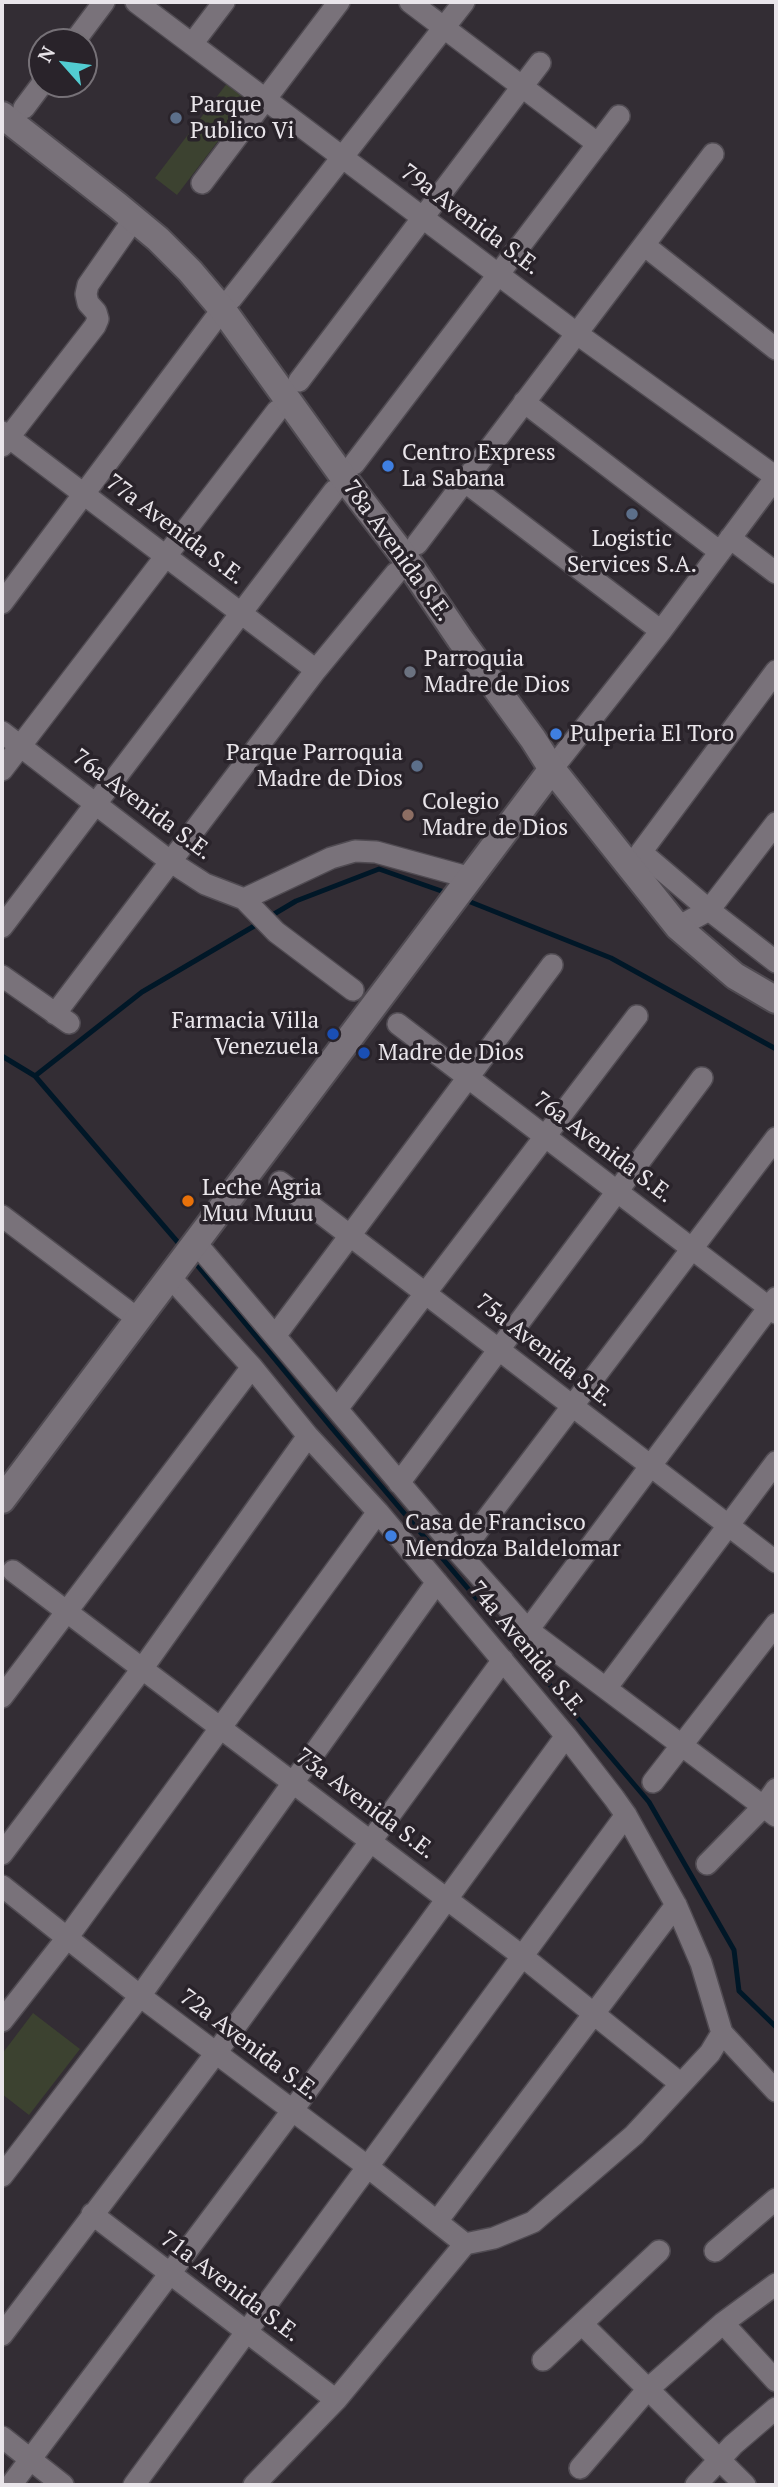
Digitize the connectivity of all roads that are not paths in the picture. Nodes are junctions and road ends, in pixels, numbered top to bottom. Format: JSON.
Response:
{"nodes":[{"id":1,"x":104,"y":2,"type":"edge"},
{"id":2,"x":136,"y":2,"type":"edge"},
{"id":3,"x":225,"y":2,"type":"edge"},
{"id":4,"x":339,"y":2,"type":"edge"},
{"id":5,"x":410,"y":2,"type":"edge"},
{"id":6,"x":464,"y":2,"type":"edge"},
{"id":7,"x":444,"y":27,"type":"junction"},
{"id":8,"x":84,"y":28,"type":"edge"},
{"id":9,"x":192,"y":44,"type":"junction"},
{"id":10,"x":540,"y":63,"type":"dead end"},
{"id":11,"x":522,"y":86,"type":"junction"},
{"id":12,"x":28,"y":98,"type":"edge"},
{"id":13,"x":265,"y":99,"type":"junction"},
{"id":14,"x":13,"y":112,"type":"edge"},
{"id":15,"x":619,"y":116,"type":"dead end"},
{"id":16,"x":598,"y":144,"type":"junction"},
{"id":17,"x":713,"y":154,"type":"dead end"},
{"id":18,"x":343,"y":158,"type":"junction"},
{"id":19,"x":202,"y":183,"type":"dead end"},
{"id":20,"x":421,"y":216,"type":"junction"},
{"id":21,"x":134,"y":219,"type":"junction"},
{"id":22,"x":644,"y":245,"type":"junction"},
{"id":23,"x":498,"y":274,"type":"junction"},
{"id":24,"x":231,"y":299,"type":"dead end"},
{"id":25,"x":215,"y":319,"type":"dead end"},
{"id":26,"x":576,"y":333,"type":"junction"},
{"id":27,"x":776,"y":349,"type":"edge"},
{"id":28,"x":299,"y":381,"type":"dead end"},
{"id":29,"x":524,"y":402,"type":"junction"},
{"id":30,"x":277,"y":411,"type":"dead end"},
{"id":31,"x":4,"y":438,"type":"edge"},
{"id":32,"x":354,"y":464,"type":"dead end"},
{"id":33,"x":776,"y":477,"type":"edge"},
{"id":34,"x":464,"y":481,"type":"junction"},
{"id":35,"x":334,"y":491,"type":"dead end"},
{"id":36,"x":84,"y":494,"type":"junction"},
{"id":37,"x":417,"y":544,"type":"dead end"},
{"id":38,"x":725,"y":545,"type":"junction"},
{"id":39,"x":166,"y":556,"type":"junction"},
{"id":40,"x":396,"y":573,"type":"dead end"},
{"id":41,"x":776,"y":573,"type":"edge"},
{"id":42,"x":2,"y":603,"type":"edge"},
{"id":43,"x":241,"y":614,"type":"junction"},
{"id":44,"x":661,"y":631,"type":"junction"},
{"id":45,"x":316,"y":670,"type":"junction"},
{"id":46,"x":776,"y":671,"type":"edge"},
{"id":47,"x":2,"y":732,"type":"edge"},
{"id":48,"x":20,"y":746,"type":"junction"},
{"id":49,"x":552,"y":769,"type":"junction"},
{"id":50,"x":2,"y":770,"type":"edge"},
{"id":51,"x":96,"y":804,"type":"junction"},
{"id":52,"x":776,"y":823,"type":"edge"},
{"id":53,"x":636,"y":860,"type":"junction"},
{"id":54,"x":171,"y":862,"type":"junction"},
{"id":55,"x":461,"y":891,"type":"junction"},
{"id":56,"x":244,"y":899,"type":"junction"},
{"id":57,"x":709,"y":911,"type":"junction"},
{"id":58,"x":678,"y":926,"type":"junction"},
{"id":59,"x":2,"y":927,"type":"edge"},
{"id":60,"x":776,"y":962,"type":"edge"},
{"id":61,"x":552,"y":965,"type":"dead end"},
{"id":62,"x":2,"y":976,"type":"edge"},
{"id":63,"x":353,"y":989,"type":"dead end"},
{"id":64,"x":776,"y":1000,"type":"edge"},
{"id":65,"x":637,"y":1016,"type":"dead end"},
{"id":66,"x":398,"y":1024,"type":"dead end"},
{"id":67,"x":468,"y":1078,"type":"junction"},
{"id":68,"x":702,"y":1078,"type":"dead end"},
{"id":69,"x":545,"y":1137,"type":"junction"},
{"id":70,"x":776,"y":1138,"type":"edge"},
{"id":71,"x":280,"y":1182,"type":"dead end"},
{"id":72,"x":617,"y":1192,"type":"junction"},
{"id":73,"x":2,"y":1216,"type":"edge"},
{"id":74,"x":351,"y":1235,"type":"junction"},
{"id":75,"x":196,"y":1243,"type":"junction"},
{"id":76,"x":692,"y":1249,"type":"junction"},
{"id":77,"x":170,"y":1277,"type":"junction"},
{"id":78,"x":427,"y":1293,"type":"junction"},
{"id":79,"x":774,"y":1306,"type":"edge"},
{"id":80,"x":138,"y":1319,"type":"junction"},
{"id":81,"x":275,"y":1336,"type":"junction"},
{"id":82,"x":499,"y":1349,"type":"junction"},
{"id":83,"x":252,"y":1367,"type":"junction"},
{"id":84,"x":572,"y":1407,"type":"junction"},
{"id":85,"x":337,"y":1409,"type":"junction"},
{"id":86,"x":309,"y":1436,"type":"junction"},
{"id":87,"x":776,"y":1462,"type":"edge"},
{"id":88,"x":652,"y":1466,"type":"junction"},
{"id":89,"x":399,"y":1483,"type":"junction"},
{"id":90,"x":2,"y":1500,"type":"edge"},
{"id":91,"x":378,"y":1512,"type":"junction"},
{"id":92,"x":729,"y":1525,"type":"junction"},
{"id":93,"x":460,"y":1554,"type":"junction"},
{"id":94,"x":776,"y":1562,"type":"edge"},
{"id":95,"x":13,"y":1572,"type":"dead end"},
{"id":96,"x":436,"y":1582,"type":"junction"},
{"id":97,"x":66,"y":1612,"type":"junction"},
{"id":98,"x":776,"y":1625,"type":"edge"},
{"id":99,"x":528,"y":1630,"type":"junction"},
{"id":100,"x":503,"y":1660,"type":"junction"},
{"id":101,"x":142,"y":1668,"type":"junction"},
{"id":102,"x":607,"y":1687,"type":"junction"},
{"id":103,"x":2,"y":1696,"type":"edge"},
{"id":104,"x":219,"y":1728,"type":"junction"},
{"id":105,"x":566,"y":1736,"type":"junction"},
{"id":106,"x":681,"y":1745,"type":"junction"},
{"id":107,"x":653,"y":1782,"type":"dead end"},
{"id":108,"x":293,"y":1783,"type":"junction"},
{"id":109,"x":776,"y":1788,"type":"edge"},
{"id":110,"x":770,"y":1811,"type":"edge"},
{"id":111,"x":626,"y":1815,"type":"junction"},
{"id":112,"x":371,"y":1842,"type":"junction"},
{"id":113,"x":2,"y":1854,"type":"edge"},
{"id":114,"x":707,"y":1864,"type":"dead end"},
{"id":115,"x":2,"y":1886,"type":"edge"},
{"id":116,"x":447,"y":1900,"type":"junction"},
{"id":117,"x":676,"y":1905,"type":"junction"},
{"id":118,"x":67,"y":1938,"type":"junction"},
{"id":119,"x":522,"y":1956,"type":"junction"},
{"id":120,"x":140,"y":1996,"type":"junction"},
{"id":121,"x":595,"y":2014,"type":"junction"},
{"id":122,"x":2,"y":2021,"type":"edge"},
{"id":123,"x":722,"y":2033,"type":"junction"},
{"id":124,"x":216,"y":2053,"type":"junction"},
{"id":125,"x":681,"y":2084,"type":"junction"},
{"id":126,"x":776,"y":2091,"type":"edge"},
{"id":127,"x":292,"y":2111,"type":"junction"},
{"id":128,"x":6,"y":2162,"type":"edge"},
{"id":129,"x":368,"y":2167,"type":"junction"},
{"id":130,"x":776,"y":2199,"type":"edge"},
{"id":131,"x":92,"y":2214,"type":"junction"},
{"id":132,"x":438,"y":2220,"type":"junction"},
{"id":133,"x":465,"y":2244,"type":"junction"},
{"id":134,"x":659,"y":2251,"type":"dead end"},
{"id":135,"x":715,"y":2251,"type":"dead end"},
{"id":136,"x":169,"y":2274,"type":"junction"},
{"id":137,"x":776,"y":2284,"type":"edge"},
{"id":138,"x":723,"y":2323,"type":"junction"},
{"id":139,"x":582,"y":2324,"type":"junction"},
{"id":140,"x":246,"y":2332,"type":"junction"},
{"id":141,"x":2,"y":2335,"type":"edge"},
{"id":142,"x":543,"y":2360,"type":"dead end"},
{"id":143,"x":776,"y":2381,"type":"edge"},
{"id":144,"x":648,"y":2389,"type":"junction"},
{"id":145,"x":336,"y":2400,"type":"junction"},
{"id":146,"x":776,"y":2407,"type":"edge"},
{"id":147,"x":2,"y":2437,"type":"edge"},
{"id":148,"x":720,"y":2459,"type":"junction"},
{"id":149,"x":32,"y":2460,"type":"junction"},
{"id":150,"x":580,"y":2468,"type":"dead end"},
{"id":151,"x":11,"y":2485,"type":"edge"},
{"id":152,"x":63,"y":2485,"type":"edge"},
{"id":153,"x":134,"y":2485,"type":"edge"},
{"id":154,"x":254,"y":2485,"type":"edge"},
{"id":155,"x":696,"y":2485,"type":"edge"},
{"id":156,"x":744,"y":2485,"type":"edge"}],
"edges":[{"from":1,"to":8,"type":"street"},
{"from":2,"to":9,"type":"street","name":"79a Avenida S.E."},
{"from":3,"to":9,"type":"street"},
{"from":4,"to":13,"type":"street"},
{"from":5,"to":7,"type":"street"},
{"from":6,"to":7,"type":"street"},
{"from":7,"to":11,"type":"street"},
{"from":7,"to":18,"type":"street"},
{"from":9,"to":13,"type":"street","name":"79a Avenida S.E."},
{"from":10,"to":11,"type":"street"},
{"from":11,"to":16,"type":"street"},
{"from":11,"to":20,"type":"street"},
{"from":12,"to":14,"type":"street"},
{"from":13,"to":18,"type":"street","name":"79a Avenida S.E."},
{"from":13,"to":19,"type":"street"},
{"from":14,"to":21,"type":"street","name":"78a Avenida S.E."},
{"from":15,"to":16,"type":"street"},
{"from":16,"to":23,"type":"street"},
{"from":17,"to":22,"type":"street"},
{"from":18,"to":20,"type":"street","name":"79a Avenida S.E."},
{"from":18,"to":24,"type":"street"},
{"from":20,"to":23,"type":"street","name":"79a Avenida S.E."},
{"from":20,"to":28,"type":"street"},
{"from":21,"to":31,"type":"street"},
{"from":21,"to":49,"type":"street","name":"78a Avenida S.E."},
{"from":22,"to":26,"type":"street"},
{"from":22,"to":27,"type":"street"},
{"from":23,"to":26,"type":"street","name":"79a Avenida S.E."},
{"from":23,"to":32,"type":"street"},
{"from":25,"to":36,"type":"street"},
{"from":26,"to":29,"type":"street"},
{"from":26,"to":33,"type":"street","name":"79a Avenida S.E."},
{"from":29,"to":34,"type":"street"},
{"from":29,"to":38,"type":"street"},
{"from":30,"to":39,"type":"street"},
{"from":31,"to":36,"type":"street","name":"77a Avenida S.E."},
{"from":33,"to":38,"type":"street"},
{"from":34,"to":37,"type":"street"},
{"from":34,"to":44,"type":"street"},
{"from":35,"to":43,"type":"street"},
{"from":36,"to":39,"type":"street","name":"77a Avenida S.E."},
{"from":36,"to":42,"type":"street"},
{"from":38,"to":41,"type":"street"},
{"from":38,"to":44,"type":"street"},
{"from":39,"to":43,"type":"street","name":"77a Avenida S.E."},
{"from":39,"to":48,"type":"street"},
{"from":40,"to":45,"type":"street"},
{"from":43,"to":45,"type":"street","name":"77a Avenida S.E."},
{"from":43,"to":51,"type":"street"},
{"from":44,"to":49,"type":"street"},
{"from":45,"to":54,"type":"street"},
{"from":46,"to":53,"type":"street"},
{"from":47,"to":48,"type":"street","name":"76a Avenida S.E."},
{"from":48,"to":50,"type":"street"},
{"from":48,"to":51,"type":"street","name":"76a Avenida S.E."},
{"from":49,"to":53,"type":"street","name":"78a Avenida S.E."},
{"from":49,"to":55,"type":"street"},
{"from":51,"to":54,"type":"street","name":"76a Avenida S.E."},
{"from":51,"to":59,"type":"street"},
{"from":52,"to":57,"type":"street"},
{"from":53,"to":57,"type":"street"},
{"from":53,"to":58,"type":"street","name":"78a Avenida S.E."},
{"from":54,"to":56,"type":"street","name":"76a Avenida S.E."},
{"from":54,"to":62,"type":"street"},
{"from":55,"to":56,"type":"street"},
{"from":55,"to":75,"type":"street"},
{"from":56,"to":63,"type":"street","name":"76a Avenida S.E."},
{"from":57,"to":58,"type":"street"},
{"from":57,"to":60,"type":"street"},
{"from":58,"to":64,"type":"street","name":"78a Avenida S.E."},
{"from":61,"to":67,"type":"street"},
{"from":65,"to":69,"type":"street"},
{"from":66,"to":67,"type":"street","name":"76a Avenida S.E."},
{"from":67,"to":69,"type":"street","name":"76a Avenida S.E."},
{"from":67,"to":74,"type":"street"},
{"from":68,"to":72,"type":"street"},
{"from":69,"to":72,"type":"street","name":"76a Avenida S.E."},
{"from":69,"to":78,"type":"street"},
{"from":70,"to":76,"type":"street"},
{"from":71,"to":74,"type":"street","name":"75a Avenida S.E."},
{"from":72,"to":76,"type":"street","name":"76a Avenida S.E."},
{"from":72,"to":82,"type":"street"},
{"from":73,"to":80,"type":"street"},
{"from":74,"to":78,"type":"street","name":"75a Avenida S.E."},
{"from":74,"to":81,"type":"street"},
{"from":75,"to":77,"type":"street"},
{"from":75,"to":81,"type":"street","name":"74a Avenida S.E."},
{"from":76,"to":79,"type":"street","name":"76a Avenida S.E."},
{"from":76,"to":84,"type":"street"},
{"from":77,"to":80,"type":"street"},
{"from":77,"to":83,"type":"street","name":"74a Avenida S.E."},
{"from":78,"to":82,"type":"street","name":"75a Avenida S.E."},
{"from":78,"to":85,"type":"street"},
{"from":79,"to":88,"type":"street"},
{"from":80,"to":90,"type":"street"},
{"from":81,"to":85,"type":"street","name":"74a Avenida S.E."},
{"from":82,"to":84,"type":"street","name":"75a Avenida S.E."},
{"from":82,"to":89,"type":"street"},
{"from":83,"to":86,"type":"street","name":"74a Avenida S.E."},
{"from":83,"to":97,"type":"street"},
{"from":84,"to":88,"type":"street","name":"75a Avenida S.E."},
{"from":84,"to":93,"type":"street"},
{"from":85,"to":89,"type":"street","name":"74a Avenida S.E."},
{"from":86,"to":91,"type":"street","name":"74a Avenida S.E."},
{"from":86,"to":101,"type":"street"},
{"from":87,"to":92,"type":"street"},
{"from":88,"to":92,"type":"street","name":"75a Avenida S.E."},
{"from":88,"to":99,"type":"street"},
{"from":89,"to":93,"type":"street","name":"74a Avenida S.E."},
{"from":91,"to":96,"type":"street","name":"74a Avenida S.E."},
{"from":91,"to":104,"type":"street"},
{"from":92,"to":94,"type":"street","name":"75a Avenida S.E."},
{"from":92,"to":102,"type":"street"},
{"from":93,"to":99,"type":"street","name":"74a Avenida S.E."},
{"from":95,"to":97,"type":"street","name":"73a Avenida S.E."},
{"from":96,"to":100,"type":"street","name":"74a Avenida S.E."},
{"from":96,"to":108,"type":"street"},
{"from":97,"to":101,"type":"street","name":"73a Avenida S.E."},
{"from":97,"to":103,"type":"street"},
{"from":98,"to":106,"type":"street"},
{"from":99,"to":102,"type":"street","name":"74a Avenida S.E."},
{"from":100,"to":105,"type":"street","name":"74a Avenida S.E."},
{"from":100,"to":112,"type":"street"},
{"from":101,"to":104,"type":"street","name":"73a Avenida S.E."},
{"from":101,"to":113,"type":"street"},
{"from":102,"to":106,"type":"street","name":"74a Avenida S.E."},
{"from":104,"to":108,"type":"street","name":"73a Avenida S.E."},
{"from":104,"to":118,"type":"street"},
{"from":105,"to":111,"type":"street","name":"74a Avenida S.E."},
{"from":105,"to":116,"type":"street"},
{"from":106,"to":107,"type":"street"},
{"from":106,"to":110,"type":"street","name":"74a Avenida S.E."},
{"from":108,"to":112,"type":"street","name":"73a Avenida S.E."},
{"from":108,"to":120,"type":"street"},
{"from":109,"to":110,"type":"street"},
{"from":110,"to":114,"type":"street"},
{"from":111,"to":117,"type":"street","name":"74a Avenida S.E."},
{"from":111,"to":119,"type":"street"},
{"from":112,"to":116,"type":"street","name":"73a Avenida S.E."},
{"from":112,"to":124,"type":"street"},
{"from":115,"to":118,"type":"street","name":"72a Avenida S.E."},
{"from":116,"to":119,"type":"street","name":"73a Avenida S.E."},
{"from":116,"to":127,"type":"street"},
{"from":117,"to":121,"type":"street"},
{"from":117,"to":123,"type":"street","name":"74a Avenida S.E."},
{"from":118,"to":120,"type":"street","name":"72a Avenida S.E."},
{"from":118,"to":122,"type":"street"},
{"from":119,"to":121,"type":"street","name":"73a Avenida S.E."},
{"from":119,"to":129,"type":"street"},
{"from":120,"to":124,"type":"street","name":"72a Avenida S.E."},
{"from":120,"to":128,"type":"street"},
{"from":121,"to":125,"type":"street","name":"73a Avenida S.E."},
{"from":121,"to":132,"type":"street"},
{"from":123,"to":125,"type":"street"},
{"from":123,"to":126,"type":"street"},
{"from":124,"to":127,"type":"street","name":"72a Avenida S.E."},
{"from":124,"to":131,"type":"street"},
{"from":125,"to":133,"type":"street"},
{"from":127,"to":129,"type":"street","name":"72a Avenida S.E."},
{"from":127,"to":136,"type":"street"},
{"from":129,"to":132,"type":"street","name":"72a Avenida S.E."},
{"from":129,"to":140,"type":"street"},
{"from":130,"to":135,"type":"street"},
{"from":131,"to":136,"type":"street","name":"71a Avenida S.E."},
{"from":131,"to":141,"type":"street"},
{"from":132,"to":133,"type":"street","name":"72a Avenida S.E."},
{"from":133,"to":145,"type":"street"},
{"from":134,"to":139,"type":"street"},
{"from":136,"to":140,"type":"street","name":"71a Avenida S.E."},
{"from":136,"to":149,"type":"street"},
{"from":137,"to":138,"type":"street"},
{"from":138,"to":143,"type":"street"},
{"from":138,"to":144,"type":"street"},
{"from":139,"to":142,"type":"street"},
{"from":139,"to":144,"type":"street"},
{"from":140,"to":145,"type":"street","name":"71a Avenida S.E."},
{"from":140,"to":153,"type":"street"},
{"from":144,"to":148,"type":"street"},
{"from":144,"to":150,"type":"street"},
{"from":145,"to":154,"type":"street"},
{"from":146,"to":148,"type":"street"},
{"from":147,"to":149,"type":"street"},
{"from":148,"to":155,"type":"street"},
{"from":148,"to":156,"type":"street"},
{"from":149,"to":151,"type":"street"},
{"from":149,"to":152,"type":"street"}]}
